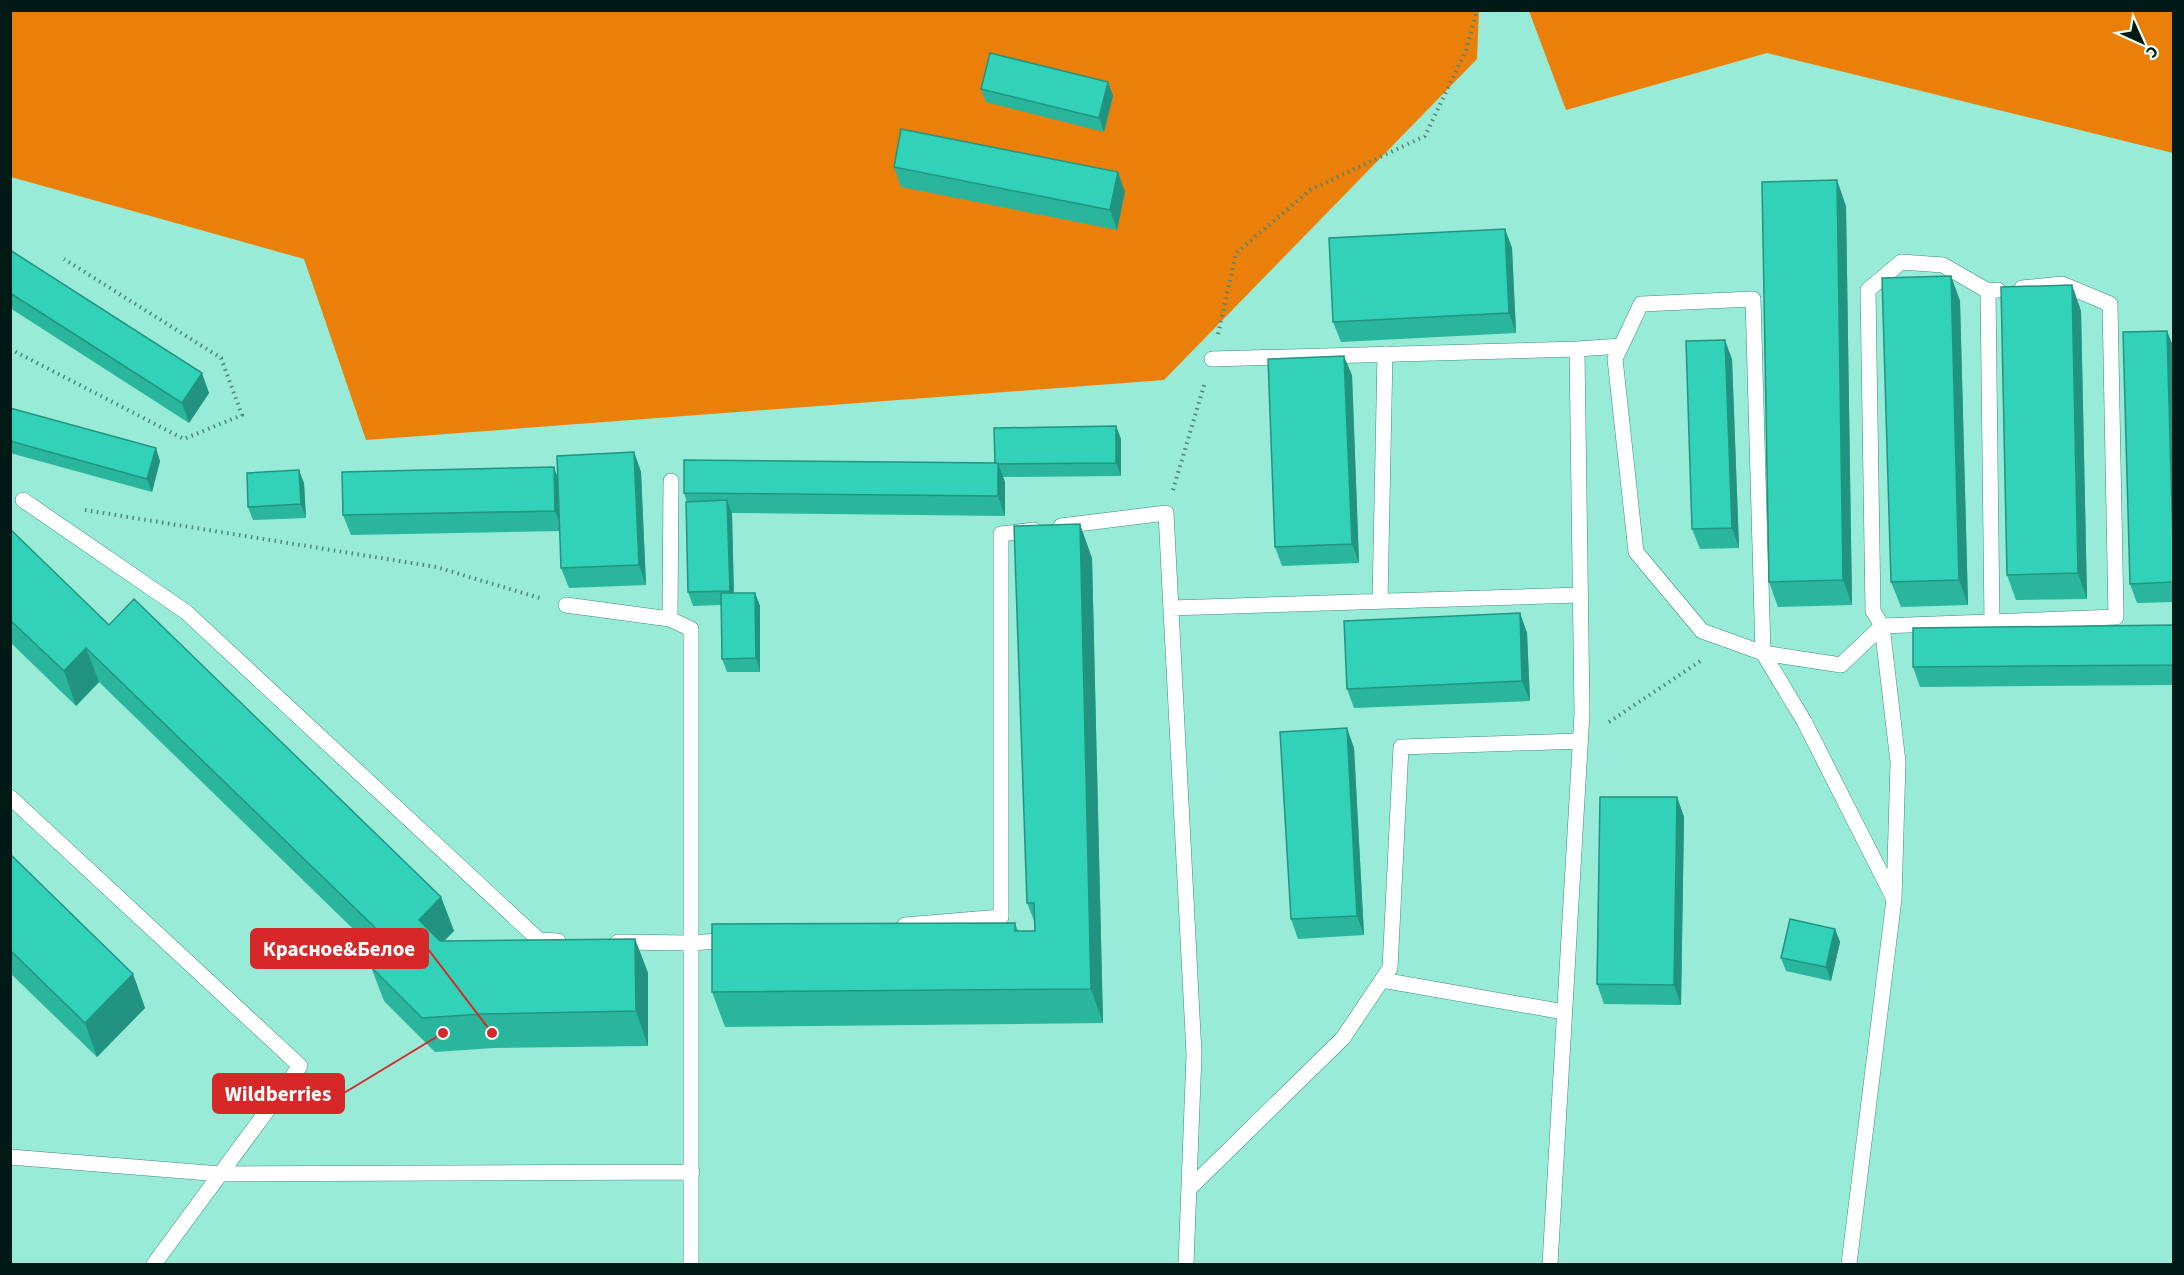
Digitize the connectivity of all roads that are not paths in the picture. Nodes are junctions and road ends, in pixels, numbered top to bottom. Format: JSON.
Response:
{"nodes":[{"id":1,"x":1988,"y":291,"type":"junction"},
{"id":2,"x":1621,"y":346,"type":"junction"},
{"id":3,"x":1577,"y":349,"type":"junction"},
{"id":4,"x":1385,"y":354,"type":"junction"},
{"id":5,"x":1212,"y":359,"type":"road end"},
{"id":6,"x":671,"y":481,"type":"dead end"},
{"id":7,"x":23,"y":500,"type":"dead end"},
{"id":8,"x":1580,"y":595,"type":"junction"},
{"id":9,"x":1380,"y":601,"type":"junction"},
{"id":10,"x":566,"y":605,"type":"road end"},
{"id":11,"x":1171,"y":608,"type":"junction"},
{"id":12,"x":670,"y":619,"type":"junction"},
{"id":13,"x":1992,"y":622,"type":"junction"},
{"id":14,"x":1882,"y":626,"type":"junction"},
{"id":15,"x":1763,"y":653,"type":"junction"},
{"id":16,"x":1580,"y":741,"type":"junction"},
{"id":17,"x":10,"y":797,"type":"edge"},
{"id":18,"x":1894,"y":899,"type":"junction"},
{"id":19,"x":894,"y":926,"type":"edge"},
{"id":20,"x":751,"y":938,"type":"edge"},
{"id":21,"x":574,"y":941,"type":"edge"},
{"id":22,"x":597,"y":941,"type":"edge"},
{"id":23,"x":691,"y":943,"type":"junction"},
{"id":24,"x":1382,"y":980,"type":"junction"},
{"id":25,"x":1564,"y":1012,"type":"junction"},
{"id":26,"x":10,"y":1157,"type":"edge"},
{"id":27,"x":692,"y":1172,"type":"junction"},
{"id":28,"x":221,"y":1174,"type":"junction"},
{"id":29,"x":1189,"y":1189,"type":"junction"},
{"id":30,"x":154,"y":1264,"type":"edge"},
{"id":31,"x":692,"y":1264,"type":"edge"},
{"id":32,"x":1186,"y":1264,"type":"edge"},
{"id":33,"x":1550,"y":1264,"type":"edge"},
{"id":34,"x":1849,"y":1264,"type":"edge"}],
"edges":[{"from":1,"to":13,"type":"lane"},
{"from":1,"to":13,"type":"lane"},
{"from":1,"to":14,"type":"lane"},
{"from":2,"to":3,"type":"lane"},
{"from":2,"to":15,"type":"lane"},
{"from":2,"to":15,"type":"lane"},
{"from":3,"to":4,"type":"lane"},
{"from":3,"to":8,"type":"lane"},
{"from":4,"to":5,"type":"lane"},
{"from":4,"to":9,"type":"lane"},
{"from":6,"to":12,"type":"lane"},
{"from":7,"to":21,"type":"lane"},
{"from":8,"to":9,"type":"lane"},
{"from":8,"to":16,"type":"lane"},
{"from":9,"to":11,"type":"lane"},
{"from":10,"to":12,"type":"lane"},
{"from":11,"to":19,"type":"lane"},
{"from":11,"to":29,"type":"lane"},
{"from":12,"to":23,"type":"lane"},
{"from":13,"to":14,"type":"lane"},
{"from":14,"to":15,"type":"lane"},
{"from":14,"to":18,"type":"lane"},
{"from":15,"to":18,"type":"lane"},
{"from":16,"to":24,"type":"lane"},
{"from":16,"to":25,"type":"lane"},
{"from":17,"to":28,"type":"lane"},
{"from":18,"to":34,"type":"lane"},
{"from":20,"to":23,"type":"lane"},
{"from":22,"to":23,"type":"lane"},
{"from":23,"to":27,"type":"lane"},
{"from":24,"to":25,"type":"lane"},
{"from":24,"to":29,"type":"lane"},
{"from":25,"to":33,"type":"lane"},
{"from":26,"to":28,"type":"lane"},
{"from":27,"to":28,"type":"lane"},
{"from":27,"to":31,"type":"lane"},
{"from":28,"to":30,"type":"lane"},
{"from":29,"to":32,"type":"lane"}]}
